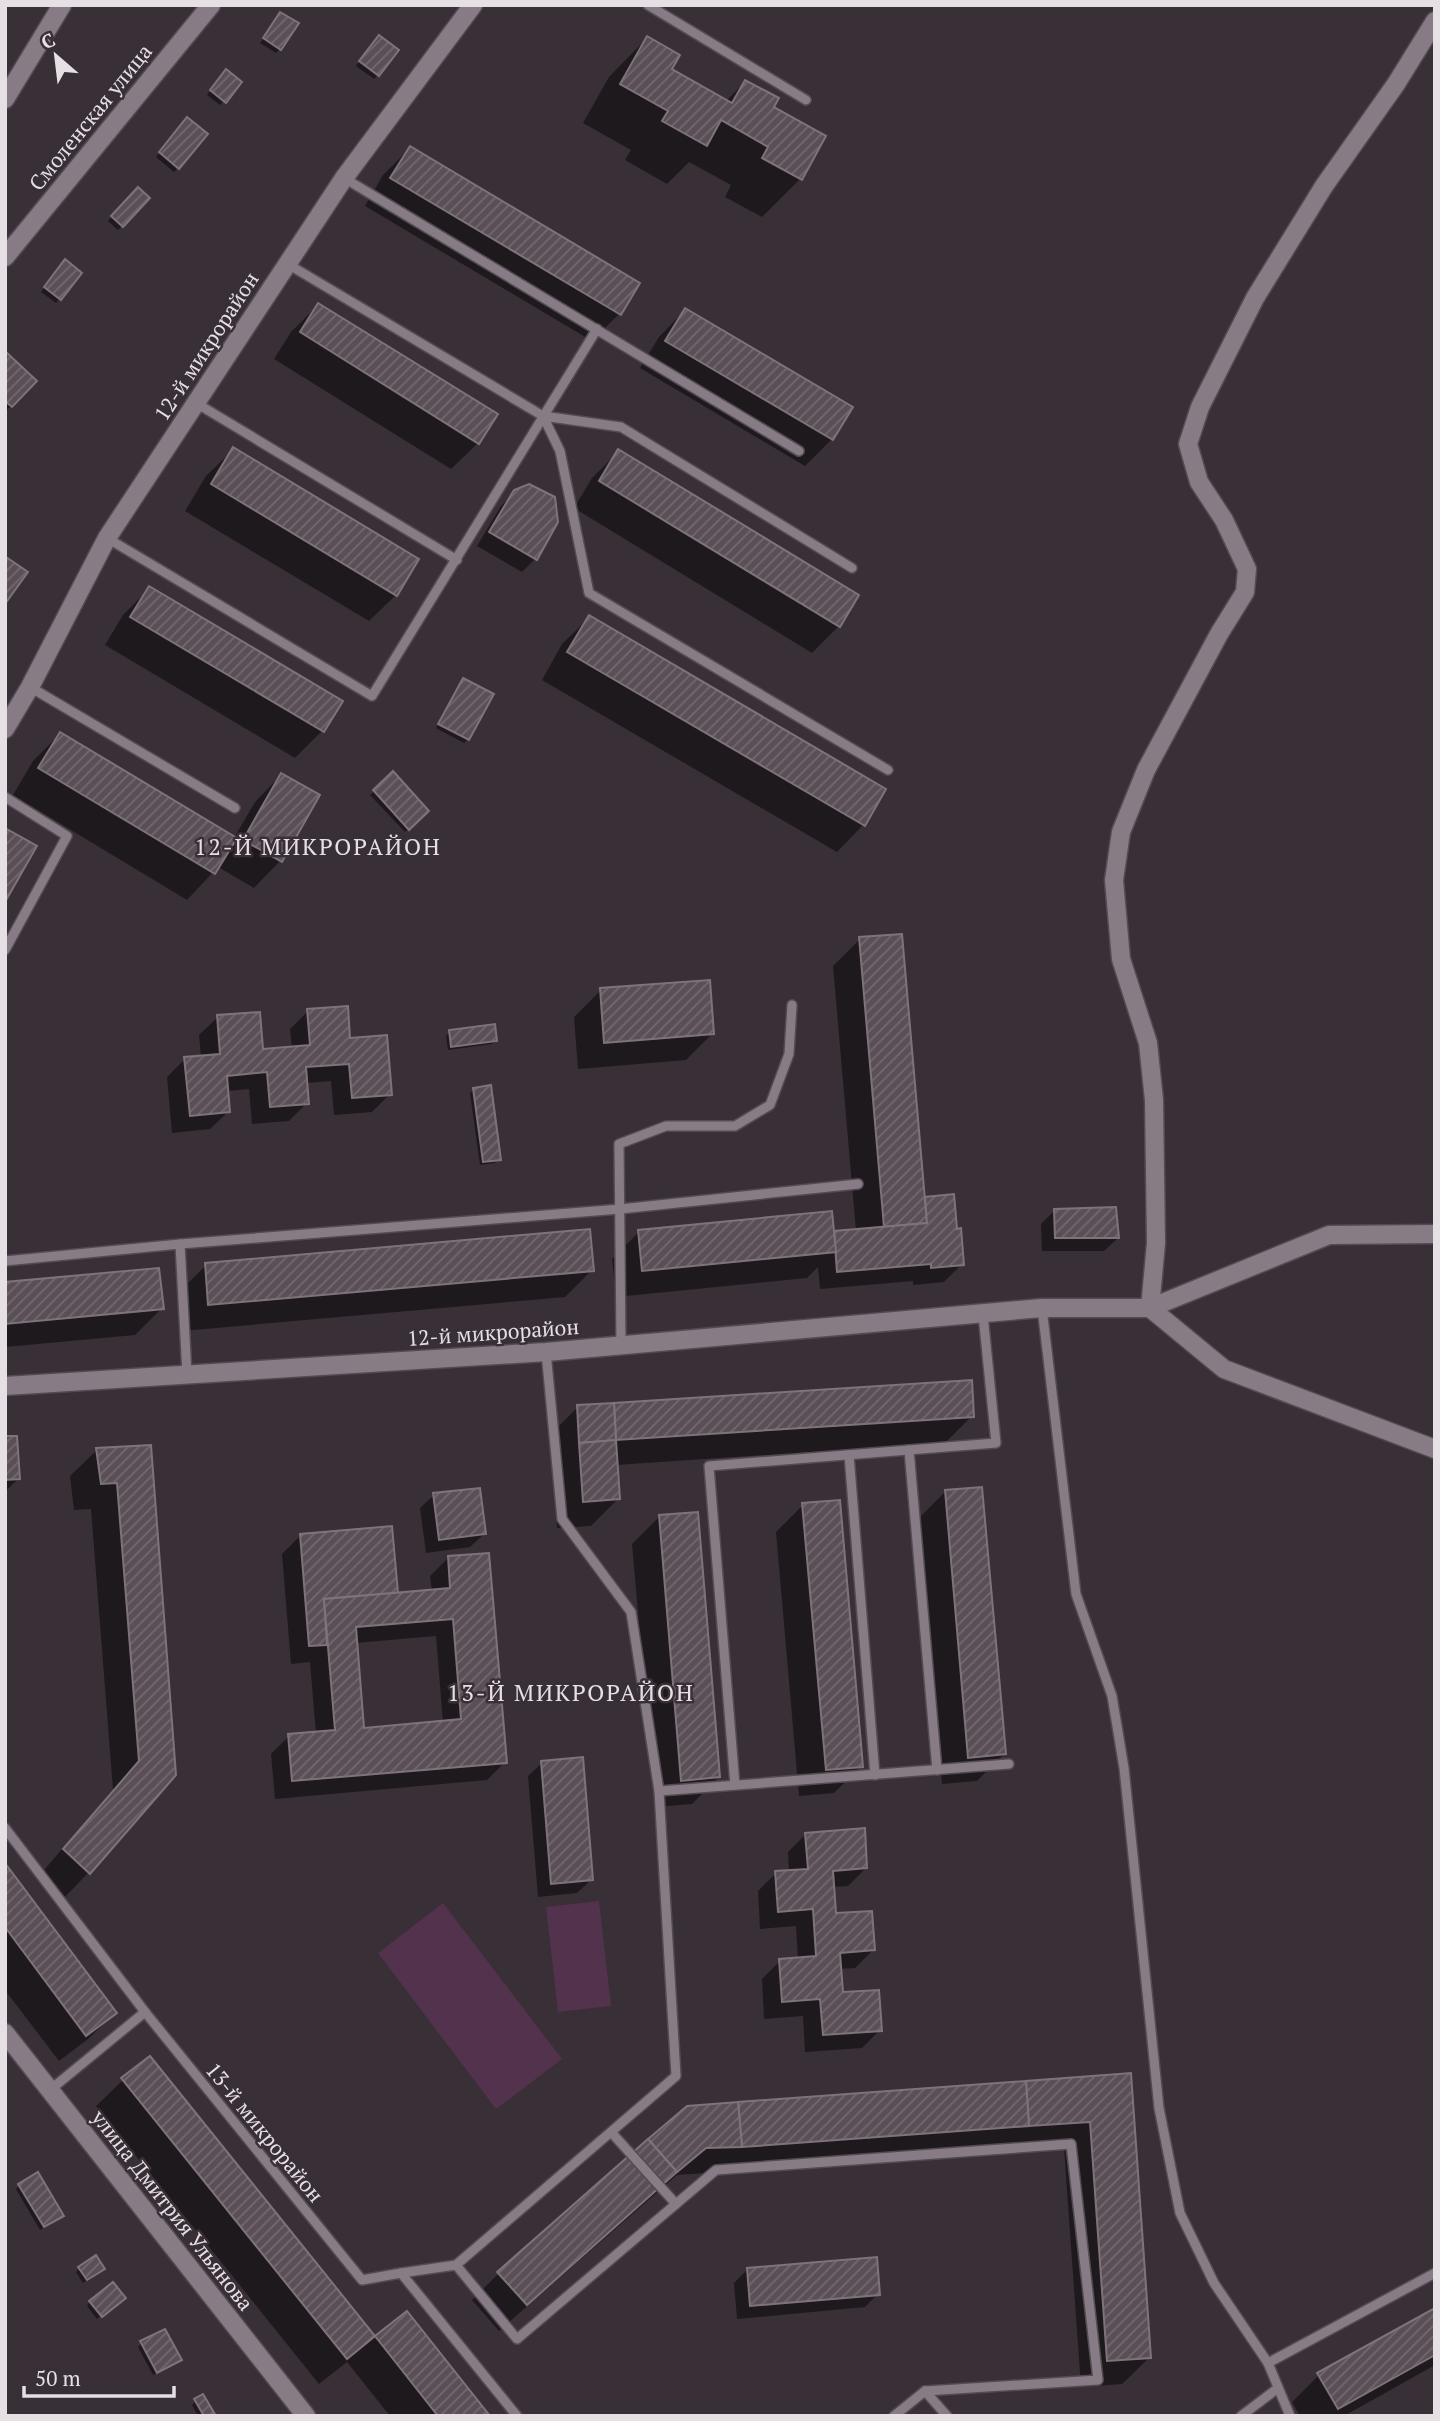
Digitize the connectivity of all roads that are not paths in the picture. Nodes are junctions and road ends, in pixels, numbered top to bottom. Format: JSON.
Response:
{"nodes":[{"id":1,"x":62,"y":5,"type":"edge"},
{"id":2,"x":211,"y":5,"type":"edge"},
{"id":3,"x":473,"y":5,"type":"edge"},
{"id":4,"x":648,"y":5,"type":"edge"},
{"id":5,"x":1435,"y":21,"type":"edge"},
{"id":6,"x":5,"y":99,"type":"edge"},
{"id":7,"x":806,"y":100,"type":"dead end"},
{"id":8,"x":344,"y":178,"type":"junction"},
{"id":9,"x":5,"y":257,"type":"edge"},
{"id":10,"x":286,"y":263,"type":"junction"},
{"id":11,"x":597,"y":329,"type":"junction"},
{"id":12,"x":196,"y":403,"type":"junction"},
{"id":13,"x":543,"y":416,"type":"junction"},
{"id":14,"x":799,"y":451,"type":"dead end"},
{"id":15,"x":107,"y":538,"type":"junction"},
{"id":16,"x":457,"y":560,"type":"junction"},
{"id":17,"x":852,"y":568,"type":"dead end"},
{"id":18,"x":30,"y":687,"type":"junction"},
{"id":19,"x":5,"y":729,"type":"edge"},
{"id":20,"x":888,"y":770,"type":"dead end"},
{"id":21,"x":5,"y":797,"type":"edge"},
{"id":22,"x":234,"y":807,"type":"dead end"},
{"id":23,"x":5,"y":950,"type":"edge"},
{"id":24,"x":792,"y":1005,"type":"dead end"},
{"id":25,"x":858,"y":1184,"type":"dead end"},
{"id":26,"x":620,"y":1209,"type":"junction"},
{"id":27,"x":1435,"y":1234,"type":"edge"},
{"id":28,"x":180,"y":1244,"type":"junction"},
{"id":29,"x":5,"y":1261,"type":"edge"},
{"id":30,"x":1042,"y":1308,"type":"junction"},
{"id":31,"x":1150,"y":1308,"type":"junction"},
{"id":32,"x":984,"y":1315,"type":"junction"},
{"id":33,"x":621,"y":1346,"type":"junction"},
{"id":34,"x":546,"y":1352,"type":"junction"},
{"id":35,"x":187,"y":1374,"type":"junction"},
{"id":36,"x":5,"y":1386,"type":"edge"},
{"id":37,"x":1435,"y":1449,"type":"edge"},
{"id":38,"x":909,"y":1450,"type":"junction"},
{"id":39,"x":849,"y":1455,"type":"junction"},
{"id":40,"x":1009,"y":1765,"type":"dead end"},
{"id":41,"x":937,"y":1770,"type":"junction"},
{"id":42,"x":875,"y":1775,"type":"junction"},
{"id":43,"x":735,"y":1785,"type":"junction"},
{"id":44,"x":659,"y":1791,"type":"junction"},
{"id":45,"x":5,"y":1828,"type":"edge"},
{"id":46,"x":145,"y":2012,"type":"junction"},
{"id":47,"x":5,"y":2033,"type":"edge"},
{"id":48,"x":50,"y":2090,"type":"junction"},
{"id":49,"x":611,"y":2132,"type":"junction"},
{"id":50,"x":676,"y":2204,"type":"junction"},
{"id":51,"x":456,"y":2265,"type":"junction"},
{"id":52,"x":401,"y":2273,"type":"junction"},
{"id":53,"x":1435,"y":2273,"type":"edge"},
{"id":54,"x":1268,"y":2363,"type":"junction"},
{"id":55,"x":1278,"y":2388,"type":"junction"},
{"id":56,"x":925,"y":2390,"type":"junction"},
{"id":57,"x":306,"y":2416,"type":"edge"},
{"id":58,"x":517,"y":2416,"type":"edge"},
{"id":59,"x":894,"y":2416,"type":"edge"},
{"id":60,"x":947,"y":2416,"type":"edge"},
{"id":61,"x":1241,"y":2416,"type":"edge"},
{"id":62,"x":1290,"y":2416,"type":"edge"}],
"edges":[{"from":1,"to":6,"type":"street"},
{"from":2,"to":9,"type":"street","name":"Смоленская улица"},
{"from":3,"to":8,"type":"street","name":"12-й микрорайон"},
{"from":4,"to":7,"type":"lane"},
{"from":5,"to":31,"type":"street"},
{"from":8,"to":10,"type":"street","name":"12-й микрорайон"},
{"from":8,"to":11,"type":"lane"},
{"from":10,"to":12,"type":"street","name":"12-й микрорайон"},
{"from":10,"to":13,"type":"lane"},
{"from":11,"to":13,"type":"lane"},
{"from":11,"to":14,"type":"lane"},
{"from":12,"to":15,"type":"street","name":"12-й микрорайон"},
{"from":12,"to":16,"type":"lane"},
{"from":13,"to":16,"type":"lane"},
{"from":13,"to":17,"type":"lane"},
{"from":13,"to":20,"type":"lane"},
{"from":15,"to":16,"type":"lane"},
{"from":15,"to":18,"type":"street","name":"12-й микрорайон"},
{"from":18,"to":19,"type":"street","name":"12-й микрорайон"},
{"from":18,"to":22,"type":"lane"},
{"from":21,"to":23,"type":"lane"},
{"from":24,"to":26,"type":"lane"},
{"from":25,"to":26,"type":"lane"},
{"from":26,"to":28,"type":"lane"},
{"from":26,"to":33,"type":"lane"},
{"from":27,"to":31,"type":"street"},
{"from":28,"to":29,"type":"lane"},
{"from":28,"to":35,"type":"lane"},
{"from":30,"to":31,"type":"street","name":"12-й микрорайон"},
{"from":30,"to":32,"type":"street","name":"12-й микрорайон"},
{"from":30,"to":54,"type":"lane"},
{"from":31,"to":37,"type":"street"},
{"from":32,"to":33,"type":"street","name":"12-й микрорайон"},
{"from":32,"to":38,"type":"lane"},
{"from":33,"to":34,"type":"street","name":"12-й микрорайон"},
{"from":34,"to":35,"type":"street","name":"12-й микрорайон"},
{"from":34,"to":44,"type":"lane"},
{"from":35,"to":36,"type":"street","name":"12-й микрорайон"},
{"from":38,"to":39,"type":"lane"},
{"from":38,"to":41,"type":"lane"},
{"from":39,"to":42,"type":"lane"},
{"from":39,"to":43,"type":"lane"},
{"from":40,"to":41,"type":"lane"},
{"from":41,"to":42,"type":"lane"},
{"from":42,"to":43,"type":"lane"},
{"from":43,"to":44,"type":"lane"},
{"from":44,"to":49,"type":"lane"},
{"from":45,"to":46,"type":"lane","name":"13-й микрорайон"},
{"from":46,"to":48,"type":"lane"},
{"from":46,"to":52,"type":"lane","name":"13-й микрорайон"},
{"from":47,"to":48,"type":"street","name":"улица Дмитрия Ульянова"},
{"from":48,"to":57,"type":"street","name":"улица Дмитрия Ульянова"},
{"from":49,"to":50,"type":"lane"},
{"from":49,"to":51,"type":"lane"},
{"from":50,"to":51,"type":"lane"},
{"from":50,"to":56,"type":"lane"},
{"from":51,"to":52,"type":"lane"},
{"from":52,"to":58,"type":"lane"},
{"from":53,"to":54,"type":"lane"},
{"from":54,"to":55,"type":"lane"},
{"from":55,"to":61,"type":"lane"},
{"from":55,"to":62,"type":"lane"},
{"from":56,"to":59,"type":"lane"},
{"from":56,"to":60,"type":"lane"}]}
